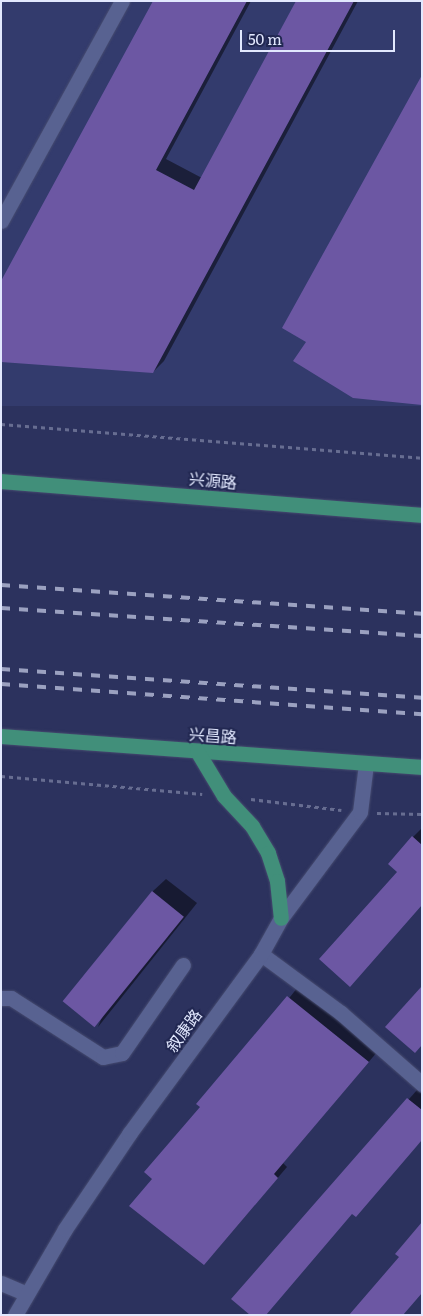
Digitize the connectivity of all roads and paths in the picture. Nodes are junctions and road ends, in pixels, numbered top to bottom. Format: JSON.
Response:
{"nodes":[{"id":1,"x":122,"y":1,"type":"edge"},
{"id":2,"x":1,"y":221,"type":"edge"},
{"id":3,"x":1,"y":424,"type":"edge"},
{"id":4,"x":422,"y":458,"type":"edge"},
{"id":5,"x":1,"y":481,"type":"edge"},
{"id":6,"x":422,"y":515,"type":"edge"},
{"id":7,"x":1,"y":736,"type":"edge"},
{"id":8,"x":197,"y":751,"type":"junction"},
{"id":9,"x":366,"y":764,"type":"junction"},
{"id":10,"x":422,"y":767,"type":"edge"},
{"id":11,"x":281,"y":918,"type":"junction"},
{"id":12,"x":261,"y":954,"type":"junction"},
{"id":13,"x":182,"y":965,"type":"dead end"},
{"id":14,"x":1,"y":998,"type":"edge"},
{"id":15,"x":422,"y":1084,"type":"edge"},
{"id":16,"x":1,"y":1283,"type":"edge"},
{"id":17,"x":27,"y":1294,"type":"junction"},
{"id":18,"x":15,"y":1315,"type":"edge"}],
"edges":[{"from":1,"to":2,"type":"street"},
{"from":3,"to":4,"type":"path"},
{"from":5,"to":6,"type":"main road","name":"兴源路"},
{"from":7,"to":8,"type":"main road","name":"兴昌路"},
{"from":8,"to":9,"type":"main road","name":"兴昌路"},
{"from":8,"to":11,"type":"main road"},
{"from":9,"to":10,"type":"main road","name":"兴昌路"},
{"from":9,"to":11,"type":"street","name":"叙康路"},
{"from":11,"to":12,"type":"street","name":"叙康路"},
{"from":12,"to":15,"type":"street"},
{"from":12,"to":17,"type":"street","name":"叙康路"},
{"from":13,"to":14,"type":"street"},
{"from":16,"to":17,"type":"street"},
{"from":17,"to":18,"type":"street","name":"叙康路"}]}
